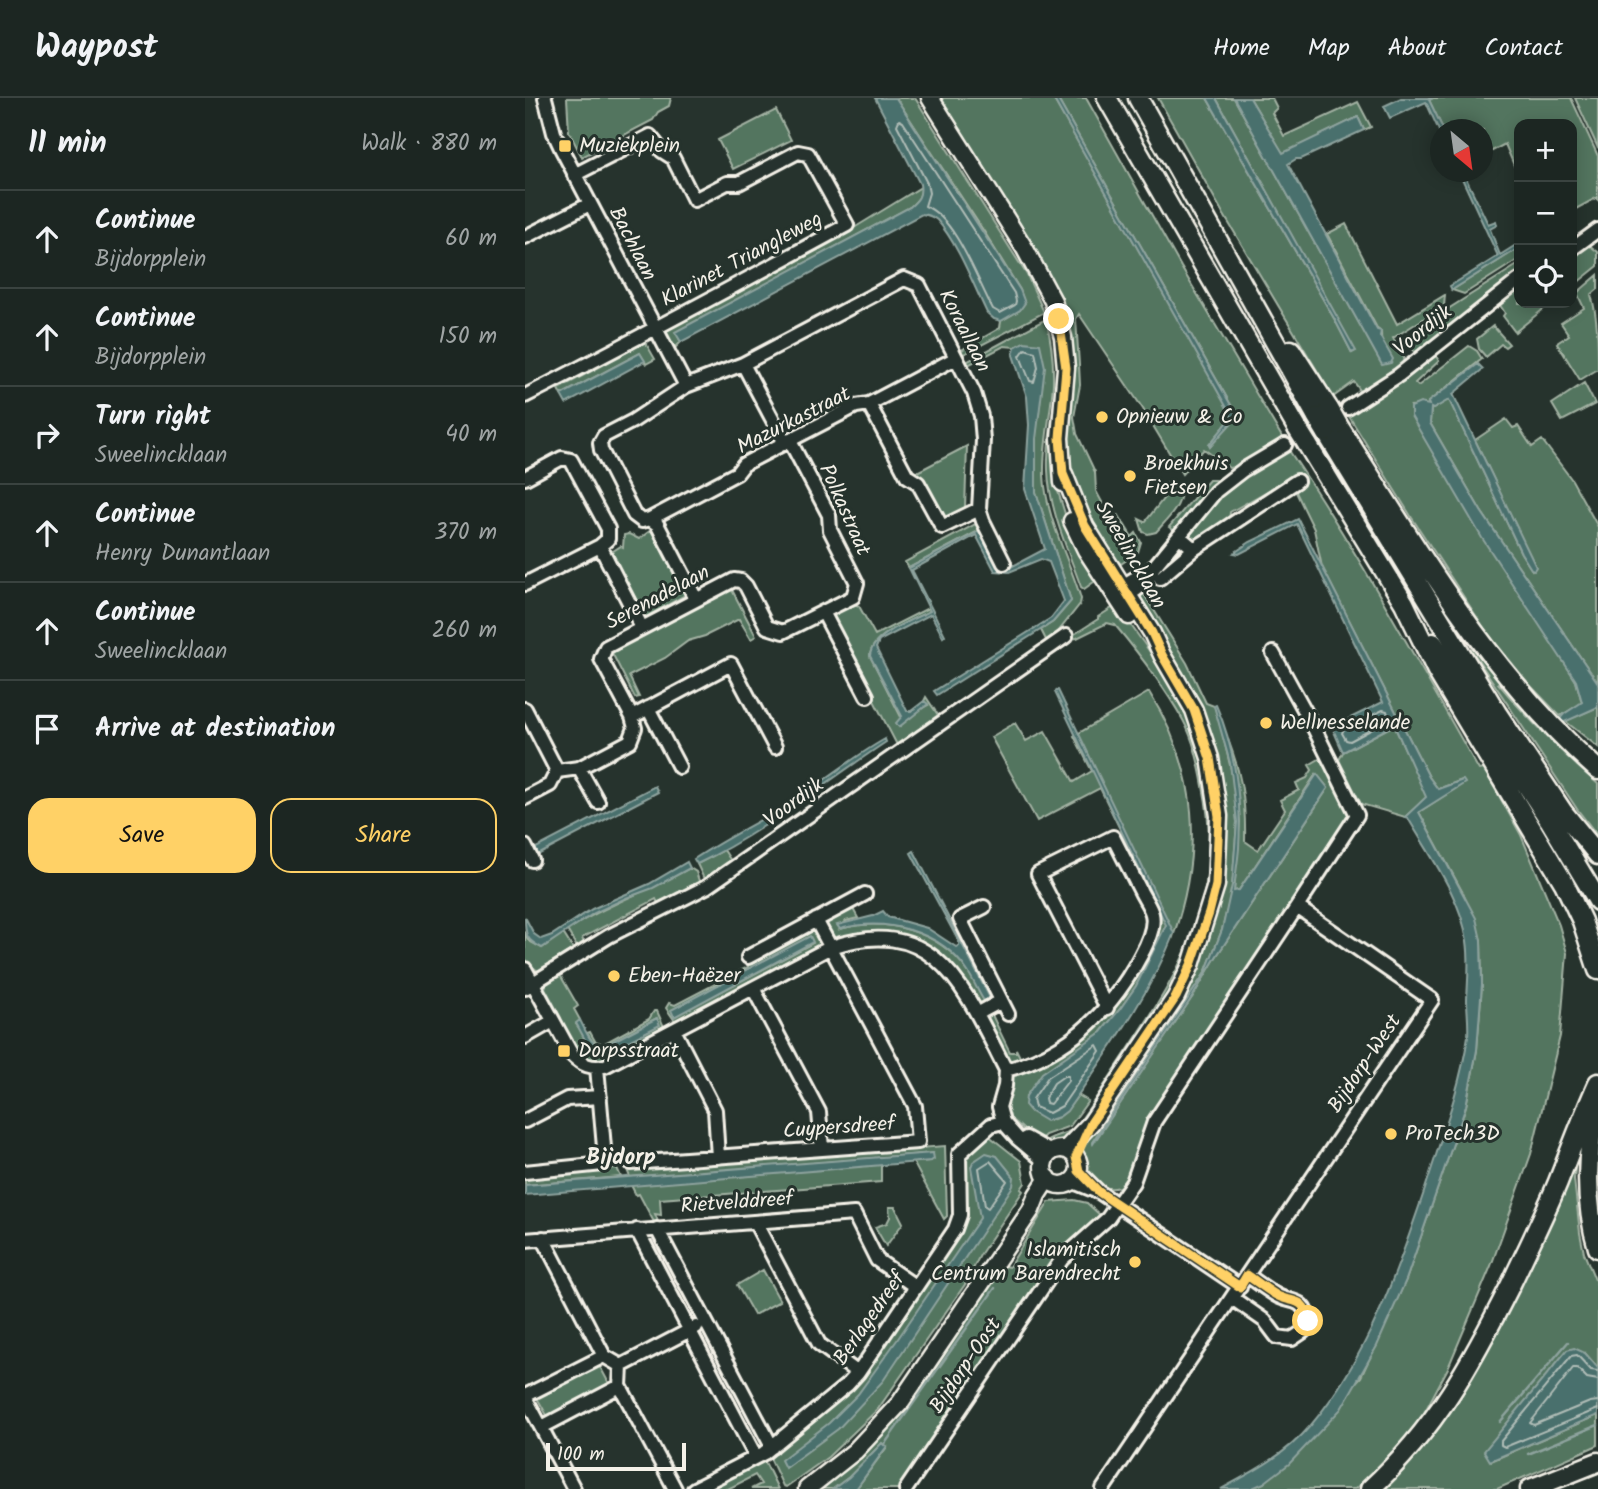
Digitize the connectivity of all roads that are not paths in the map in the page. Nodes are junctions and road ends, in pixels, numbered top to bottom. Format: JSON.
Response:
{"nodes":[{"id":1,"x":545,"y":98,"type":"edge"},
{"id":2,"x":554,"y":98,"type":"edge"},
{"id":3,"x":930,"y":98,"type":"edge"},
{"id":4,"x":1107,"y":98,"type":"edge"},
{"id":5,"x":1138,"y":98,"type":"edge"},
{"id":6,"x":551,"y":117,"type":"junction"},
{"id":7,"x":574,"y":175,"type":"junction"},
{"id":8,"x":590,"y":204,"type":"junction"},
{"id":9,"x":1598,"y":230,"type":"edge"},
{"id":10,"x":525,"y":237,"type":"edge"},
{"id":11,"x":1577,"y":245,"type":"edge"},
{"id":12,"x":1514,"y":284,"type":"edge"},
{"id":13,"x":655,"y":330,"type":"junction"},
{"id":14,"x":956,"y":358,"type":"junction"},
{"id":15,"x":743,"y":364,"type":"junction"},
{"id":16,"x":686,"y":386,"type":"junction"},
{"id":17,"x":525,"y":396,"type":"edge"},
{"id":18,"x":869,"y":404,"type":"junction"},
{"id":19,"x":1348,"y":408,"type":"tunnel mouth"},
{"id":20,"x":1328,"y":421,"type":"junction"},
{"id":21,"x":787,"y":442,"type":"junction"},
{"id":22,"x":1285,"y":445,"type":"tunnel mouth"},
{"id":23,"x":525,"y":478,"type":"edge"},
{"id":24,"x":1297,"y":481,"type":"dead end"},
{"id":25,"x":979,"y":509,"type":"junction"},
{"id":26,"x":650,"y":519,"type":"junction"},
{"id":27,"x":1178,"y":537,"type":"junction"},
{"id":28,"x":600,"y":546,"type":"junction"},
{"id":29,"x":1194,"y":550,"type":"junction"},
{"id":30,"x":1005,"y":563,"type":"dead end"},
{"id":31,"x":1157,"y":573,"type":"junction"},
{"id":32,"x":525,"y":584,"type":"edge"},
{"id":33,"x":1122,"y":593,"type":"junction"},
{"id":34,"x":853,"y":597,"type":"joint"},
{"id":35,"x":696,"y":600,"type":"junction"},
{"id":36,"x":1404,"y":603,"type":"junction"},
{"id":37,"x":823,"y":612,"type":"junction"},
{"id":38,"x":642,"y":628,"type":"junction"},
{"id":39,"x":1066,"y":636,"type":"dead end"},
{"id":40,"x":1273,"y":653,"type":"dead end"},
{"id":41,"x":867,"y":696,"type":"dead end"},
{"id":42,"x":648,"y":708,"type":"junction"},
{"id":43,"x":525,"y":709,"type":"edge"},
{"id":44,"x":632,"y":717,"type":"junction"},
{"id":45,"x":775,"y":747,"type":"dead end"},
{"id":46,"x":679,"y":767,"type":"dead end"},
{"id":47,"x":579,"y":768,"type":"junction"},
{"id":48,"x":557,"y":771,"type":"junction"},
{"id":49,"x":1598,"y":771,"type":"edge"},
{"id":50,"x":525,"y":798,"type":"edge"},
{"id":51,"x":598,"y":802,"type":"dead end"},
{"id":52,"x":525,"y":846,"type":"edge"},
{"id":53,"x":1598,"y":855,"type":"edge"},
{"id":54,"x":532,"y":860,"type":"dead end"},
{"id":55,"x":865,"y":894,"type":"dead end"},
{"id":56,"x":1598,"y":901,"type":"edge"},
{"id":57,"x":983,"y":907,"type":"dead end"},
{"id":58,"x":1297,"y":907,"type":"junction"},
{"id":59,"x":817,"y":920,"type":"junction"},
{"id":60,"x":831,"y":947,"type":"junction"},
{"id":61,"x":748,"y":957,"type":"dead end"},
{"id":62,"x":525,"y":969,"type":"edge"},
{"id":63,"x":1598,"y":970,"type":"edge"},
{"id":64,"x":529,"y":986,"type":"edge"},
{"id":65,"x":753,"y":988,"type":"junction"},
{"id":66,"x":1001,"y":1001,"type":"junction"},
{"id":67,"x":1107,"y":1008,"type":"junction"},
{"id":68,"x":977,"y":1014,"type":"junction"},
{"id":69,"x":1008,"y":1014,"type":"dead end"},
{"id":70,"x":553,"y":1021,"type":"junction"},
{"id":71,"x":674,"y":1030,"type":"junction"},
{"id":72,"x":525,"y":1037,"type":"edge"},
{"id":73,"x":597,"y":1067,"type":"junction"},
{"id":74,"x":1006,"y":1070,"type":"junction"},
{"id":75,"x":1598,"y":1083,"type":"edge"},
{"id":76,"x":1598,"y":1094,"type":"edge"},
{"id":77,"x":600,"y":1097,"type":"junction"},
{"id":78,"x":525,"y":1121,"type":"edge"},
{"id":79,"x":1006,"y":1126,"type":"junction"},
{"id":80,"x":822,"y":1148,"type":"junction"},
{"id":81,"x":718,"y":1157,"type":"junction"},
{"id":82,"x":631,"y":1163,"type":"dead end"},
{"id":83,"x":1061,"y":1167,"type":"junction"},
{"id":84,"x":525,"y":1172,"type":"edge"},
{"id":85,"x":1117,"y":1205,"type":"junction"},
{"id":86,"x":755,"y":1222,"type":"junction"},
{"id":87,"x":657,"y":1229,"type":"junction"},
{"id":88,"x":637,"y":1230,"type":"junction"},
{"id":89,"x":544,"y":1238,"type":"junction"},
{"id":90,"x":525,"y":1240,"type":"edge"},
{"id":91,"x":1598,"y":1248,"type":"edge"},
{"id":92,"x":1247,"y":1275,"type":"junction"},
{"id":93,"x":916,"y":1287,"type":"junction"},
{"id":94,"x":1240,"y":1287,"type":"junction"},
{"id":95,"x":1232,"y":1298,"type":"junction"},
{"id":96,"x":705,"y":1322,"type":"junction"},
{"id":97,"x":689,"y":1330,"type":"junction"},
{"id":98,"x":604,"y":1356,"type":"junction"},
{"id":99,"x":621,"y":1366,"type":"junction"},
{"id":100,"x":858,"y":1373,"type":"junction"},
{"id":101,"x":620,"y":1386,"type":"junction"},
{"id":102,"x":525,"y":1396,"type":"edge"},
{"id":103,"x":542,"y":1427,"type":"junction"},
{"id":104,"x":772,"y":1447,"type":"junction"},
{"id":105,"x":756,"y":1457,"type":"junction"},
{"id":106,"x":1598,"y":1462,"type":"edge"},
{"id":107,"x":574,"y":1489,"type":"edge"},
{"id":108,"x":675,"y":1489,"type":"edge"},
{"id":109,"x":694,"y":1489,"type":"edge"},
{"id":110,"x":807,"y":1489,"type":"edge"},
{"id":111,"x":906,"y":1489,"type":"edge"},
{"id":112,"x":1103,"y":1489,"type":"edge"},
{"id":113,"x":1370,"y":1489,"type":"edge"},
{"id":114,"x":1530,"y":1489,"type":"edge"}],
"edges":[{"from":1,"to":6,"type":"street","name":"Bachlaan"},
{"from":2,"to":6,"type":"street","name":"Bachlaan"},
{"from":3,"to":33,"type":"main road","name":"Sweelincklaan"},
{"from":4,"to":36,"type":"highway","bridge":true},
{"from":5,"to":20,"type":"highway"},
{"from":6,"to":7,"type":"street","name":"Bachlaan"},
{"from":7,"to":8,"type":"street","name":"Bachlaan"},
{"from":7,"to":13,"type":"street","name":"Klarinet Triangleweg"},
{"from":8,"to":10,"type":"street"},
{"from":8,"to":13,"type":"street","name":"Bachlaan"},
{"from":9,"to":11,"type":"street"},
{"from":12,"to":19,"type":"street","name":"Voordijk"},
{"from":13,"to":16,"type":"street","name":"Bachlaan"},
{"from":13,"to":17,"type":"street","name":"Klarinet Triangleweg"},
{"from":14,"to":15,"type":"street","name":"Koraallaan"},
{"from":14,"to":18,"type":"street","name":"Mazurkastraat"},
{"from":14,"to":25,"type":"street","name":"Koraallaan"},
{"from":15,"to":16,"type":"street","name":"Koraallaan"},
{"from":15,"to":21,"type":"street","name":"Polkastraat"},
{"from":16,"to":26,"type":"street","name":"Koraallaan"},
{"from":18,"to":21,"type":"street","name":"Mazurkastraat"},
{"from":18,"to":25,"type":"street"},
{"from":20,"to":49,"type":"highway"},
{"from":20,"to":53,"type":"highway"},
{"from":21,"to":26,"type":"street","name":"Mazurkastraat"},
{"from":21,"to":34,"type":"street","name":"Polkastraat"},
{"from":22,"to":27,"type":"street"},
{"from":23,"to":28,"type":"street"},
{"from":24,"to":29,"type":"street"},
{"from":25,"to":30,"type":"street","name":"Koraallaan"},
{"from":26,"to":35,"type":"street"},
{"from":27,"to":29,"type":"street"},
{"from":27,"to":31,"type":"street"},
{"from":28,"to":32,"type":"street"},
{"from":28,"to":38,"type":"street"},
{"from":29,"to":31,"type":"street"},
{"from":31,"to":33,"type":"street"},
{"from":33,"to":83,"type":"main road","name":"Sweelincklaan"},
{"from":34,"to":37,"type":"street","name":"Serenadelaan"},
{"from":35,"to":37,"type":"street","name":"Serenadelaan"},
{"from":35,"to":38,"type":"street","name":"Serenadelaan"},
{"from":36,"to":56,"type":"highway"},
{"from":36,"to":63,"type":"highway"},
{"from":37,"to":41,"type":"street"},
{"from":38,"to":44,"type":"street","name":"Serenadelaan"},
{"from":39,"to":64,"type":"street","name":"Voordijk"},
{"from":40,"to":58,"type":"street"},
{"from":42,"to":44,"type":"street"},
{"from":42,"to":45,"type":"street"},
{"from":42,"to":46,"type":"street"},
{"from":43,"to":48,"type":"street"},
{"from":44,"to":47,"type":"street"},
{"from":47,"to":48,"type":"street"},
{"from":47,"to":51,"type":"street"},
{"from":48,"to":50,"type":"street"},
{"from":52,"to":54,"type":"street"},
{"from":55,"to":59,"type":"street"},
{"from":57,"to":66,"type":"street"},
{"from":58,"to":85,"type":"street"},
{"from":58,"to":92,"type":"street","name":"Bijdorp-West"},
{"from":59,"to":60,"type":"street"},
{"from":59,"to":61,"type":"street"},
{"from":60,"to":65,"type":"street"},
{"from":60,"to":68,"type":"street"},
{"from":60,"to":80,"type":"street","name":"Cuypersdreef"},
{"from":62,"to":64,"type":"street"},
{"from":64,"to":70,"type":"street"},
{"from":65,"to":71,"type":"street"},
{"from":65,"to":80,"type":"street"},
{"from":66,"to":68,"type":"street"},
{"from":66,"to":69,"type":"street"},
{"from":67,"to":67,"type":"street"},
{"from":67,"to":74,"type":"street"},
{"from":68,"to":74,"type":"street"},
{"from":70,"to":72,"type":"street"},
{"from":70,"to":73,"type":"street"},
{"from":71,"to":73,"type":"street"},
{"from":71,"to":81,"type":"street"},
{"from":73,"to":77,"type":"street"},
{"from":74,"to":79,"type":"street"},
{"from":75,"to":113,"type":"highway"},
{"from":76,"to":91,"type":"highway"},
{"from":77,"to":78,"type":"street"},
{"from":77,"to":84,"type":"street"},
{"from":79,"to":83,"type":"street"},
{"from":79,"to":93,"type":"street","name":"Berlagedreef"},
{"from":80,"to":81,"type":"street","name":"Cuypersdreef"},
{"from":81,"to":82,"type":"street","name":"Cuypersdreef"},
{"from":83,"to":85,"type":"street"},
{"from":83,"to":110,"type":"main road"},
{"from":85,"to":94,"type":"street"},
{"from":85,"to":111,"type":"street","name":"Bijdorp-Oost"},
{"from":86,"to":87,"type":"street","name":"Rietvelddreef"},
{"from":86,"to":93,"type":"street","name":"Rietvelddreef"},
{"from":86,"to":100,"type":"street"},
{"from":87,"to":88,"type":"street","name":"Rietvelddreef"},
{"from":87,"to":96,"type":"street"},
{"from":88,"to":89,"type":"street","name":"Rietvelddreef"},
{"from":88,"to":97,"type":"street"},
{"from":89,"to":90,"type":"street","name":"Rietvelddreef"},
{"from":89,"to":98,"type":"street"},
{"from":92,"to":94,"type":"street","name":"Bijdorp-West"},
{"from":92,"to":95,"type":"street"},
{"from":93,"to":100,"type":"street","name":"Berlagedreef"},
{"from":94,"to":95,"type":"street"},
{"from":95,"to":112,"type":"street"},
{"from":96,"to":97,"type":"street"},
{"from":96,"to":104,"type":"street"},
{"from":97,"to":99,"type":"street"},
{"from":97,"to":105,"type":"street"},
{"from":98,"to":99,"type":"street"},
{"from":98,"to":102,"type":"street"},
{"from":99,"to":101,"type":"street"},
{"from":100,"to":104,"type":"street","name":"Berlagedreef"},
{"from":101,"to":103,"type":"street"},
{"from":101,"to":108,"type":"street"},
{"from":102,"to":103,"type":"street"},
{"from":103,"to":107,"type":"street"},
{"from":104,"to":105,"type":"street","name":"Berlagedreef"},
{"from":105,"to":109,"type":"street","name":"Berlagedreef"},
{"from":106,"to":114,"type":"highway"}]}
